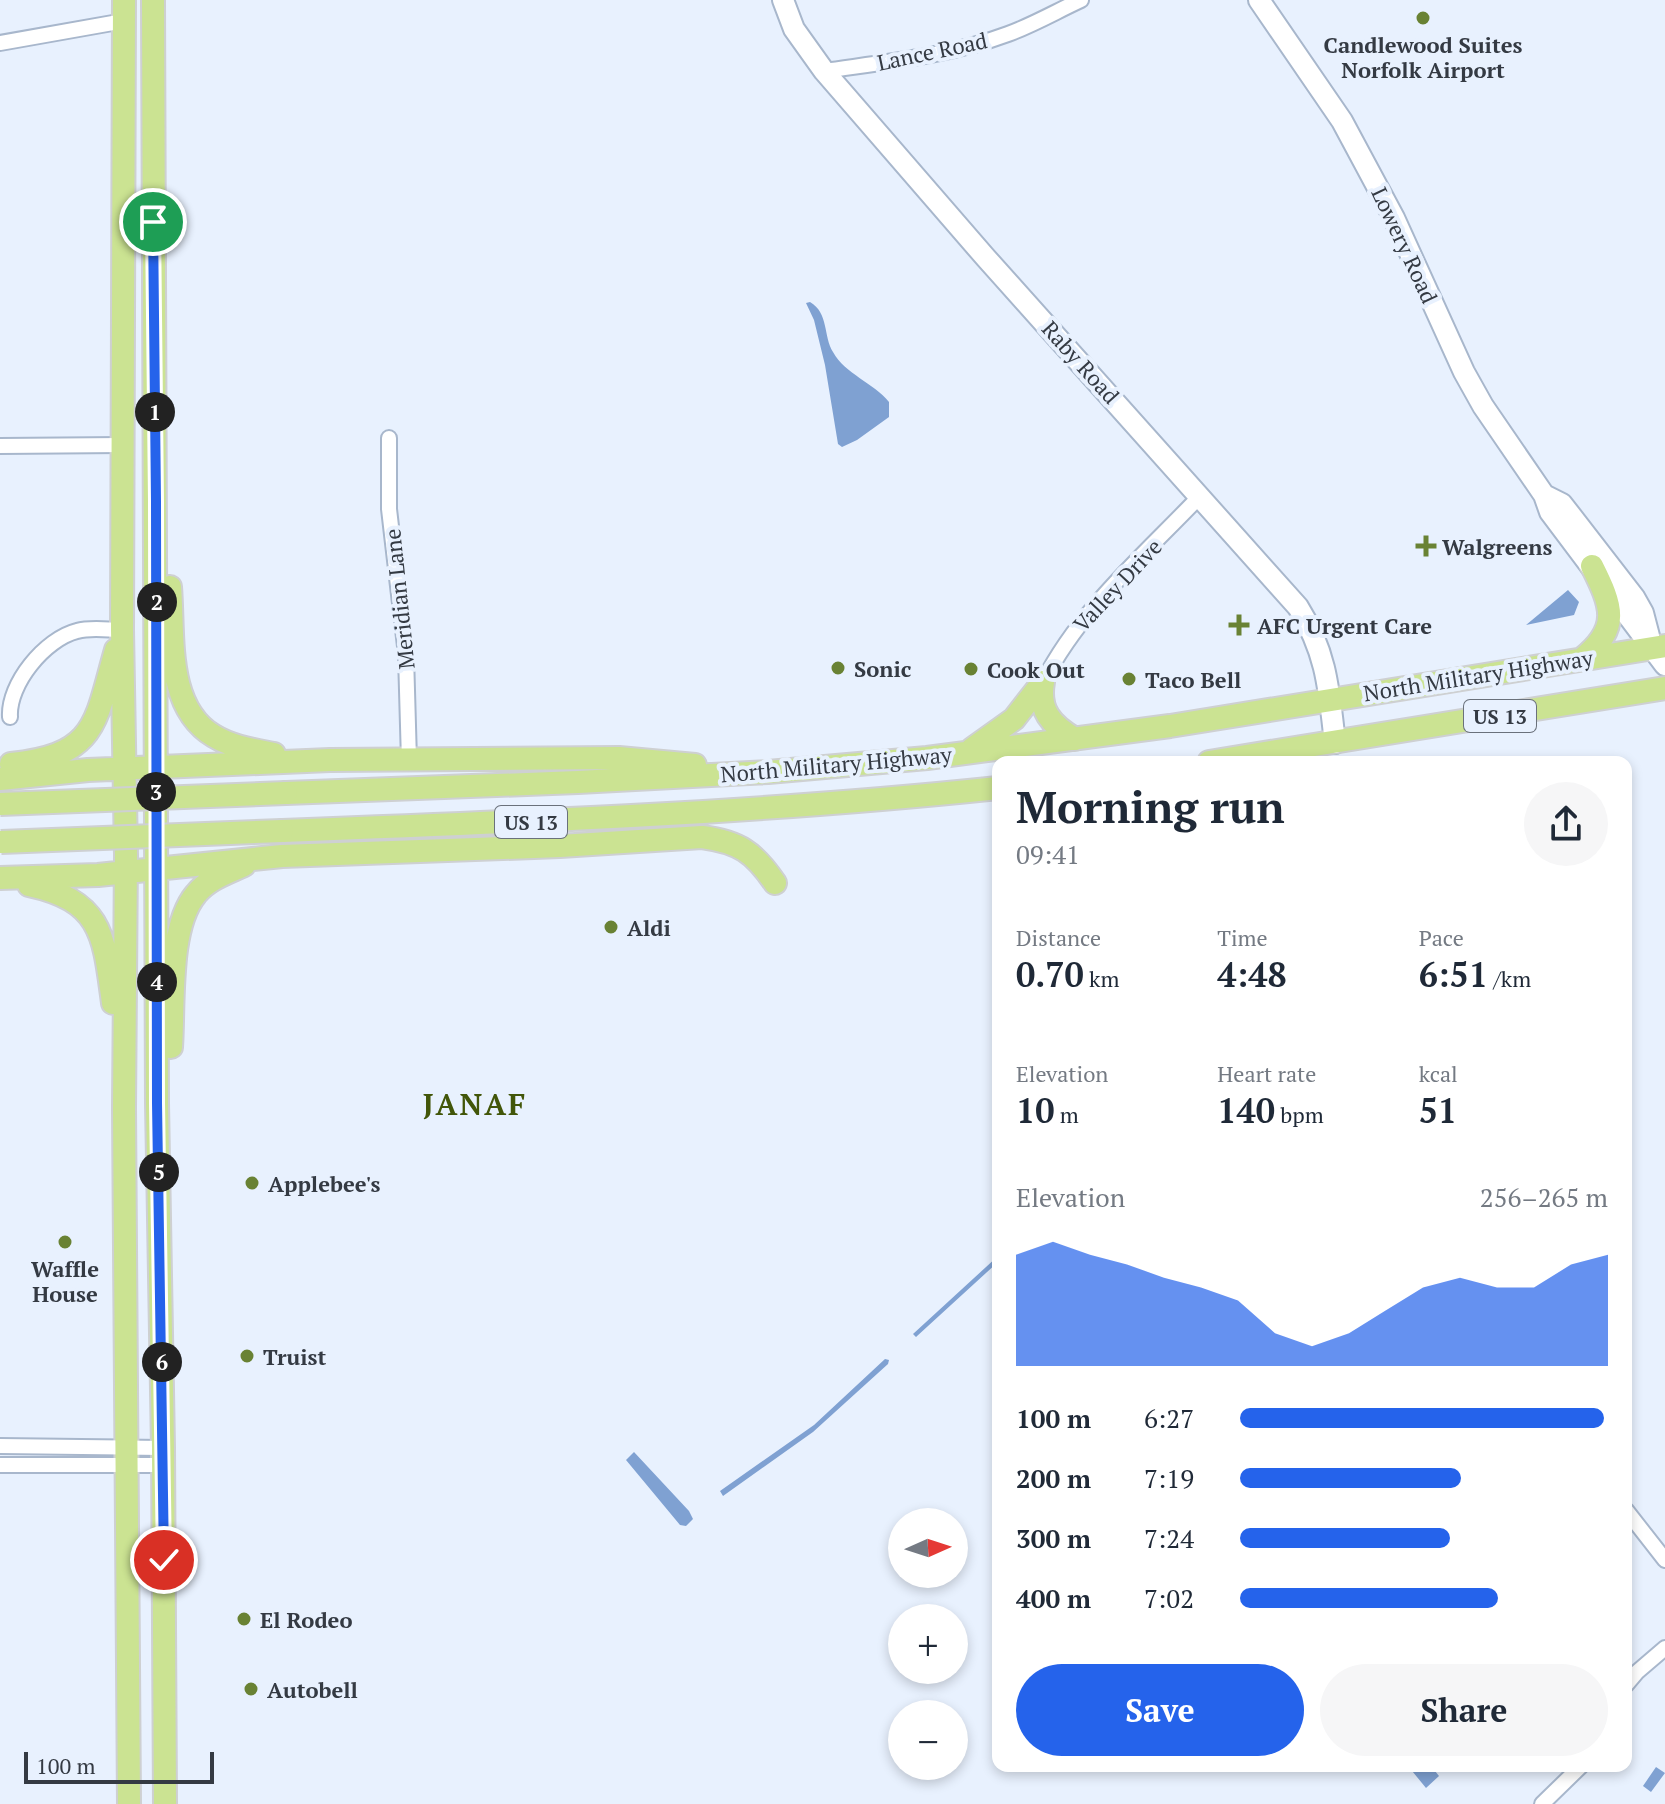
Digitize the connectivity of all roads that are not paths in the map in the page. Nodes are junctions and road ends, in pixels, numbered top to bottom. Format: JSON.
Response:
{"nodes":[{"id":1,"x":153,"y":0,"type":"edge"},
{"id":2,"x":783,"y":0,"type":"edge"},
{"id":3,"x":1081,"y":0,"type":"edge"},
{"id":4,"x":1259,"y":0,"type":"edge"},
{"id":5,"x":124,"y":10,"type":"edge"},
{"id":6,"x":0,"y":43,"type":"edge"},
{"id":7,"x":824,"y":71,"type":"junction"},
{"id":8,"x":389,"y":438,"type":"dead end"},
{"id":9,"x":123,"y":445,"type":"junction"},
{"id":10,"x":0,"y":446,"type":"edge"},
{"id":11,"x":1544,"y":495,"type":"junction"},
{"id":12,"x":1200,"y":496,"type":"junction"},
{"id":13,"x":156,"y":501,"type":"junction"},
{"id":14,"x":1592,"y":566,"type":"junction"},
{"id":15,"x":122,"y":630,"type":"junction"},
{"id":16,"x":1661,"y":653,"type":"edge"},
{"id":17,"x":1581,"y":659,"type":"junction"},
{"id":18,"x":1043,"y":682,"type":"junction"},
{"id":19,"x":1665,"y":688,"type":"edge"},
{"id":20,"x":1330,"y":699,"type":"junction"},
{"id":21,"x":10,"y":717,"type":"dead end"},
{"id":22,"x":1075,"y":739,"type":"junction"},
{"id":23,"x":1335,"y":743,"type":"junction"},
{"id":24,"x":967,"y":753,"type":"junction"},
{"id":25,"x":1249,"y":756,"type":"edge"},
{"id":26,"x":302,"y":761,"type":"junction"},
{"id":27,"x":409,"y":761,"type":"junction"},
{"id":28,"x":0,"y":766,"type":"edge"},
{"id":29,"x":156,"y":767,"type":"junction"},
{"id":30,"x":125,"y":769,"type":"junction"},
{"id":31,"x":768,"y":772,"type":"junction"},
{"id":32,"x":0,"y":779,"type":"edge"},
{"id":33,"x":992,"y":789,"type":"edge"},
{"id":34,"x":0,"y":804,"type":"edge"},
{"id":35,"x":781,"y":808,"type":"junction"},
{"id":36,"x":689,"y":837,"type":"junction"},
{"id":37,"x":1,"y":842,"type":"edge"},
{"id":38,"x":282,"y":856,"type":"junction"},
{"id":39,"x":157,"y":868,"type":"junction"},
{"id":40,"x":125,"y":872,"type":"junction"},
{"id":41,"x":0,"y":879,"type":"edge"},
{"id":42,"x":775,"y":883,"type":"dead end"},
{"id":43,"x":124,"y":1084,"type":"junction"},
{"id":44,"x":159,"y":1179,"type":"junction"},
{"id":45,"x":0,"y":1446,"type":"edge"},
{"id":46,"x":128,"y":1456,"type":"junction"},
{"id":47,"x":163,"y":1456,"type":"junction"},
{"id":48,"x":0,"y":1465,"type":"edge"},
{"id":49,"x":1632,"y":1518,"type":"edge"},
{"id":50,"x":1665,"y":1560,"type":"edge"},
{"id":51,"x":1665,"y":1648,"type":"edge"},
{"id":52,"x":1632,"y":1678,"type":"edge"},
{"id":53,"x":1575,"y":1772,"type":"edge"},
{"id":54,"x":129,"y":1804,"type":"edge"},
{"id":55,"x":165,"y":1804,"type":"edge"},
{"id":56,"x":1542,"y":1804,"type":"edge"}],
"edges":[{"from":1,"to":13,"type":"main road"},
{"from":2,"to":7,"type":"street","name":"Raby Road"},
{"from":3,"to":7,"type":"street","name":"Lance Road"},
{"from":4,"to":11,"type":"street","name":"Lowery Road"},
{"from":5,"to":6,"type":"street"},
{"from":5,"to":9,"type":"main road"},
{"from":7,"to":12,"type":"street","name":"Raby Road"},
{"from":8,"to":27,"type":"street","name":"Meridian Lane"},
{"from":9,"to":10,"type":"street"},
{"from":9,"to":15,"type":"main road"},
{"from":11,"to":14,"type":"street","name":"Lowery Road"},
{"from":11,"to":16,"type":"street","name":"Lowery Road"},
{"from":12,"to":18,"type":"street","name":"Valley Drive"},
{"from":12,"to":20,"type":"street","name":"Raby Road"},
{"from":13,"to":26,"type":"main road"},
{"from":13,"to":29,"type":"main road"},
{"from":14,"to":16,"type":"street","name":"Lowery Road"},
{"from":14,"to":17,"type":"main road"},
{"from":15,"to":21,"type":"street"},
{"from":15,"to":28,"type":"main road"},
{"from":15,"to":30,"type":"main road"},
{"from":16,"to":17,"type":"main road","name":"North Military Highway","number":"US 13"},
{"from":17,"to":20,"type":"main road","name":"North Military Highway","number":"US 13"},
{"from":18,"to":22,"type":"main road"},
{"from":18,"to":24,"type":"main road"},
{"from":19,"to":23,"type":"main road","name":"North Military Highway","number":"US 13"},
{"from":20,"to":22,"type":"main road","name":"North Military Highway","number":"US 13"},
{"from":20,"to":23,"type":"street","name":"Raby Road"},
{"from":22,"to":24,"type":"main road","name":"North Military Highway","number":"US 13"},
{"from":23,"to":25,"type":"main road","name":"North Military Highway","number":"US 13"},
{"from":24,"to":31,"type":"main road","name":"North Military Highway","number":"US 13"},
{"from":26,"to":27,"type":"main road"},
{"from":26,"to":29,"type":"main road"},
{"from":27,"to":31,"type":"main road"},
{"from":29,"to":30,"type":"main road"},
{"from":29,"to":39,"type":"main road"},
{"from":30,"to":32,"type":"main road"},
{"from":30,"to":40,"type":"main road"},
{"from":31,"to":34,"type":"main road","name":"North Military Highway","number":"US 13","bridge":true},
{"from":33,"to":35,"type":"main road","name":"North Military Highway","number":"US 13"},
{"from":35,"to":36,"type":"main road"},
{"from":35,"to":37,"type":"main road","name":"North Military Highway","number":"US 13","bridge":true},
{"from":36,"to":38,"type":"main road"},
{"from":36,"to":42,"type":"main road"},
{"from":38,"to":39,"type":"main road"},
{"from":38,"to":44,"type":"main road"},
{"from":39,"to":40,"type":"main road"},
{"from":39,"to":44,"type":"main road"},
{"from":40,"to":41,"type":"main road"},
{"from":40,"to":43,"type":"main road"},
{"from":41,"to":43,"type":"main road"},
{"from":43,"to":46,"type":"main road"},
{"from":44,"to":47,"type":"main road"},
{"from":45,"to":46,"type":"street"},
{"from":46,"to":47,"type":"street"},
{"from":46,"to":48,"type":"street"},
{"from":46,"to":54,"type":"main road"},
{"from":47,"to":55,"type":"main road"},
{"from":49,"to":50,"type":"street"},
{"from":51,"to":52,"type":"street"},
{"from":53,"to":56,"type":"street"}]}
